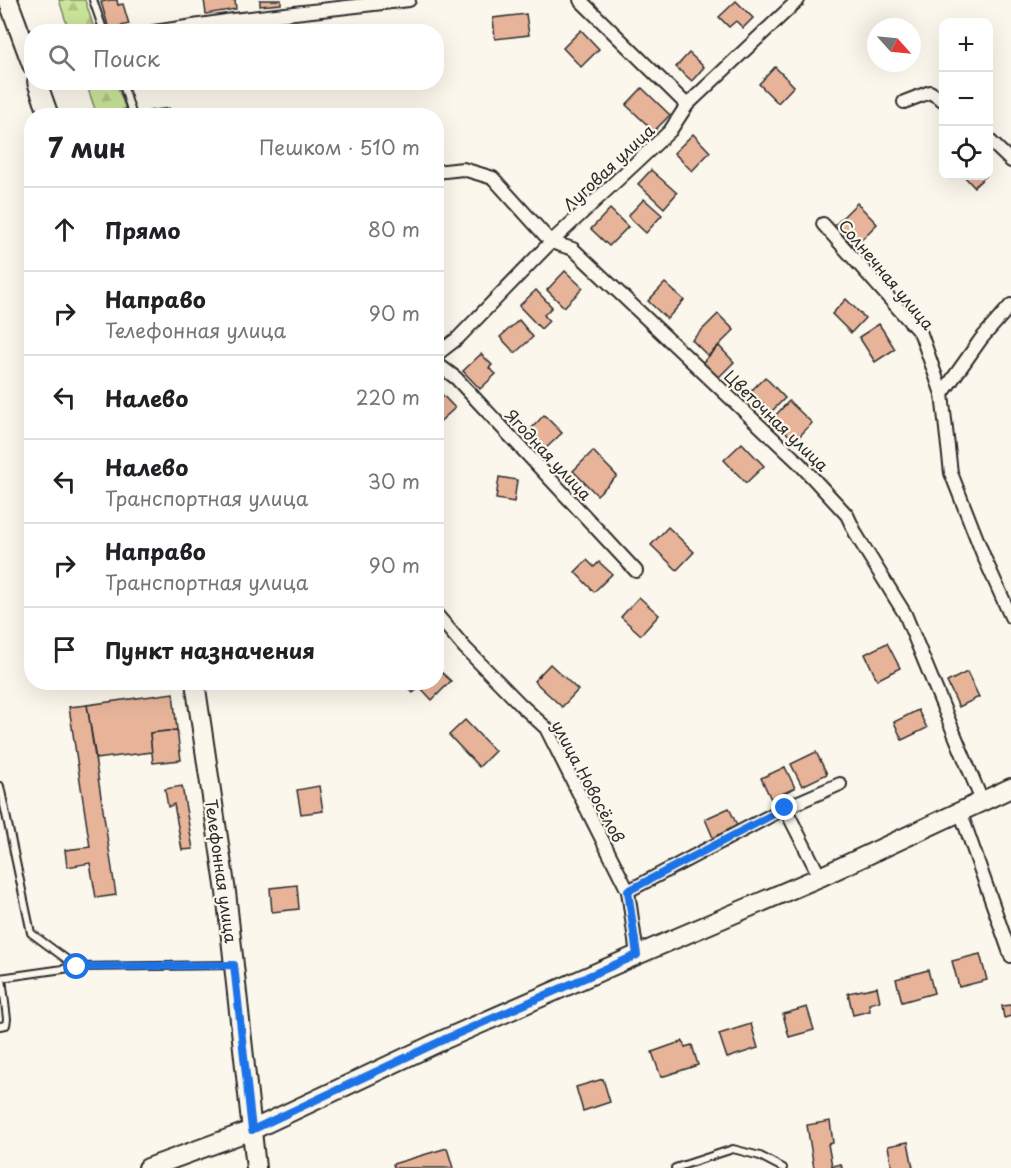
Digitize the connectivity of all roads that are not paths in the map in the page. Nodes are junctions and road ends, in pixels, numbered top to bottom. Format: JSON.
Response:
{"nodes":[{"id":1,"x":8,"y":0,"type":"edge"},
{"id":2,"x":93,"y":0,"type":"edge"},
{"id":3,"x":409,"y":0,"type":"edge"},
{"id":4,"x":580,"y":0,"type":"edge"},
{"id":5,"x":798,"y":0,"type":"edge"},
{"id":6,"x":101,"y":24,"type":"edge"},
{"id":7,"x":206,"y":24,"type":"edge"},
{"id":8,"x":24,"y":45,"type":"edge"},
{"id":9,"x":40,"y":90,"type":"edge"},
{"id":10,"x":125,"y":90,"type":"edge"},
{"id":11,"x":939,"y":97,"type":"edge"},
{"id":12,"x":904,"y":102,"type":"dead end"},
{"id":13,"x":687,"y":105,"type":"junction"},
{"id":14,"x":46,"y":108,"type":"edge"},
{"id":15,"x":130,"y":108,"type":"edge"},
{"id":16,"x":993,"y":144,"type":"edge"},
{"id":17,"x":1011,"y":161,"type":"edge"},
{"id":18,"x":444,"y":171,"type":"edge"},
{"id":19,"x":823,"y":224,"type":"dead end"},
{"id":20,"x":551,"y":242,"type":"junction"},
{"id":21,"x":1011,"y":305,"type":"edge"},
{"id":22,"x":444,"y":349,"type":"edge"},
{"id":23,"x":444,"y":369,"type":"edge"},
{"id":24,"x":942,"y":394,"type":"junction"},
{"id":25,"x":636,"y":571,"type":"dead end"},
{"id":26,"x":1011,"y":617,"type":"edge"},
{"id":27,"x":444,"y":623,"type":"edge"},
{"id":28,"x":196,"y":690,"type":"edge"},
{"id":29,"x":840,"y":784,"type":"dead end"},
{"id":30,"x":0,"y":786,"type":"edge"},
{"id":31,"x":1011,"y":788,"type":"edge"},
{"id":32,"x":982,"y":801,"type":"junction"},
{"id":33,"x":785,"y":808,"type":"junction"},
{"id":34,"x":960,"y":811,"type":"junction"},
{"id":35,"x":820,"y":877,"type":"junction"},
{"id":36,"x":628,"y":891,"type":"junction"},
{"id":37,"x":637,"y":955,"type":"junction"},
{"id":38,"x":1011,"y":956,"type":"edge"},
{"id":39,"x":234,"y":965,"type":"junction"},
{"id":40,"x":77,"y":967,"type":"junction"},
{"id":41,"x":1,"y":978,"type":"edge"},
{"id":42,"x":0,"y":1026,"type":"edge"},
{"id":43,"x":252,"y":1130,"type":"junction"},
{"id":44,"x":148,"y":1168,"type":"edge"},
{"id":45,"x":256,"y":1168,"type":"edge"},
{"id":46,"x":675,"y":1168,"type":"edge"},
{"id":47,"x":783,"y":1168,"type":"edge"}],
"edges":[{"from":1,"to":8,"type":"street"},
{"from":2,"to":6,"type":"lane"},
{"from":3,"to":7,"type":"street"},
{"from":4,"to":13,"type":"street"},
{"from":5,"to":13,"type":"street","name":"Луговая улица"},
{"from":9,"to":14,"type":"street"},
{"from":10,"to":15,"type":"lane"},
{"from":11,"to":12,"type":"street"},
{"from":13,"to":20,"type":"street","name":"Луговая улица"},
{"from":16,"to":17,"type":"street"},
{"from":18,"to":20,"type":"street","name":"Цветочная улица"},
{"from":19,"to":24,"type":"street","name":"Солнечная улица"},
{"from":20,"to":22,"type":"street","name":"Луговая улица"},
{"from":20,"to":32,"type":"street","name":"Цветочная улица"},
{"from":21,"to":24,"type":"street"},
{"from":23,"to":25,"type":"street","name":"Ягодная улица"},
{"from":24,"to":26,"type":"street","name":"Солнечная улица"},
{"from":27,"to":36,"type":"street","name":"улица Новосёлов"},
{"from":28,"to":39,"type":"street","name":"Телефонная улица"},
{"from":29,"to":33,"type":"street"},
{"from":30,"to":40,"type":"lane"},
{"from":31,"to":32,"type":"street"},
{"from":32,"to":34,"type":"street"},
{"from":33,"to":35,"type":"street"},
{"from":33,"to":36,"type":"street"},
{"from":34,"to":35,"type":"street"},
{"from":34,"to":38,"type":"street"},
{"from":35,"to":37,"type":"street"},
{"from":36,"to":37,"type":"street","name":"улица Новосёлов"},
{"from":37,"to":43,"type":"street"},
{"from":39,"to":40,"type":"lane"},
{"from":39,"to":43,"type":"street","name":"Телефонная улица"},
{"from":40,"to":41,"type":"lane"},
{"from":41,"to":42,"type":"lane"},
{"from":43,"to":44,"type":"street"},
{"from":43,"to":45,"type":"street","name":"Телефонная улица"},
{"from":46,"to":47,"type":"lane"}]}
